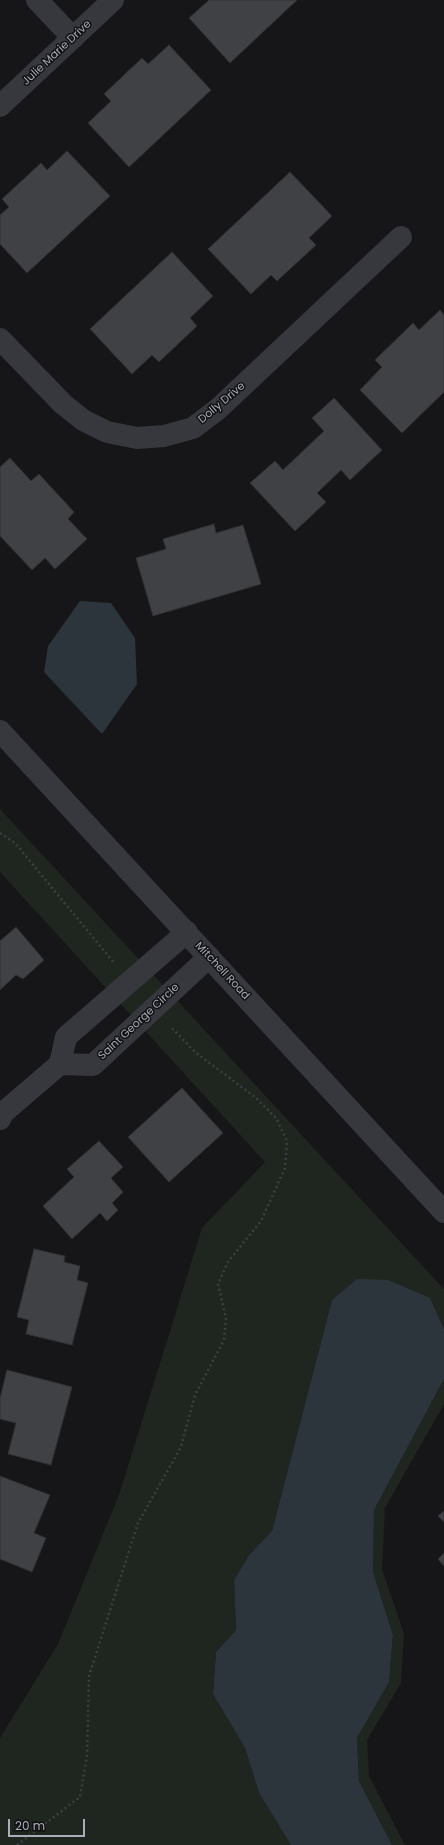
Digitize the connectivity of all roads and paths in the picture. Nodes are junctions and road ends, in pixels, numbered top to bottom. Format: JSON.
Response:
{"nodes":[{"id":1,"x":37,"y":0,"type":"edge"},
{"id":2,"x":114,"y":0,"type":"edge"},
{"id":3,"x":73,"y":38,"type":"junction"},
{"id":4,"x":0,"y":106,"type":"edge"},
{"id":5,"x":402,"y":237,"type":"dead end"},
{"id":6,"x":0,"y":339,"type":"edge"},
{"id":7,"x":0,"y":731,"type":"edge"},
{"id":8,"x":0,"y":834,"type":"edge"},
{"id":9,"x":186,"y":932,"type":"junction"},
{"id":10,"x":209,"y":957,"type":"junction"},
{"id":11,"x":130,"y":982,"type":"junction"},
{"id":12,"x":153,"y":1009,"type":"junction"},
{"id":13,"x":60,"y":1064,"type":"junction"},
{"id":14,"x":0,"y":1119,"type":"edge"},
{"id":15,"x":444,"y":1212,"type":"edge"},
{"id":16,"x":17,"y":1845,"type":"edge"}],
"edges":[{"from":1,"to":3,"type":"street"},
{"from":2,"to":3,"type":"street","name":"Julie Marie Drive"},
{"from":3,"to":4,"type":"street","name":"Julie Marie Drive"},
{"from":5,"to":6,"type":"street","name":"Dolly Drive"},
{"from":7,"to":9,"type":"street","name":"Mitchell Road"},
{"from":8,"to":11,"type":"path"},
{"from":9,"to":10,"type":"street","name":"Mitchell Road"},
{"from":9,"to":11,"type":"street"},
{"from":10,"to":12,"type":"street","name":"Saint George Circle"},
{"from":10,"to":15,"type":"street","name":"Mitchell Road"},
{"from":11,"to":13,"type":"street"},
{"from":12,"to":13,"type":"street","name":"Saint George Circle"},
{"from":12,"to":16,"type":"path"},
{"from":13,"to":14,"type":"street"}]}
